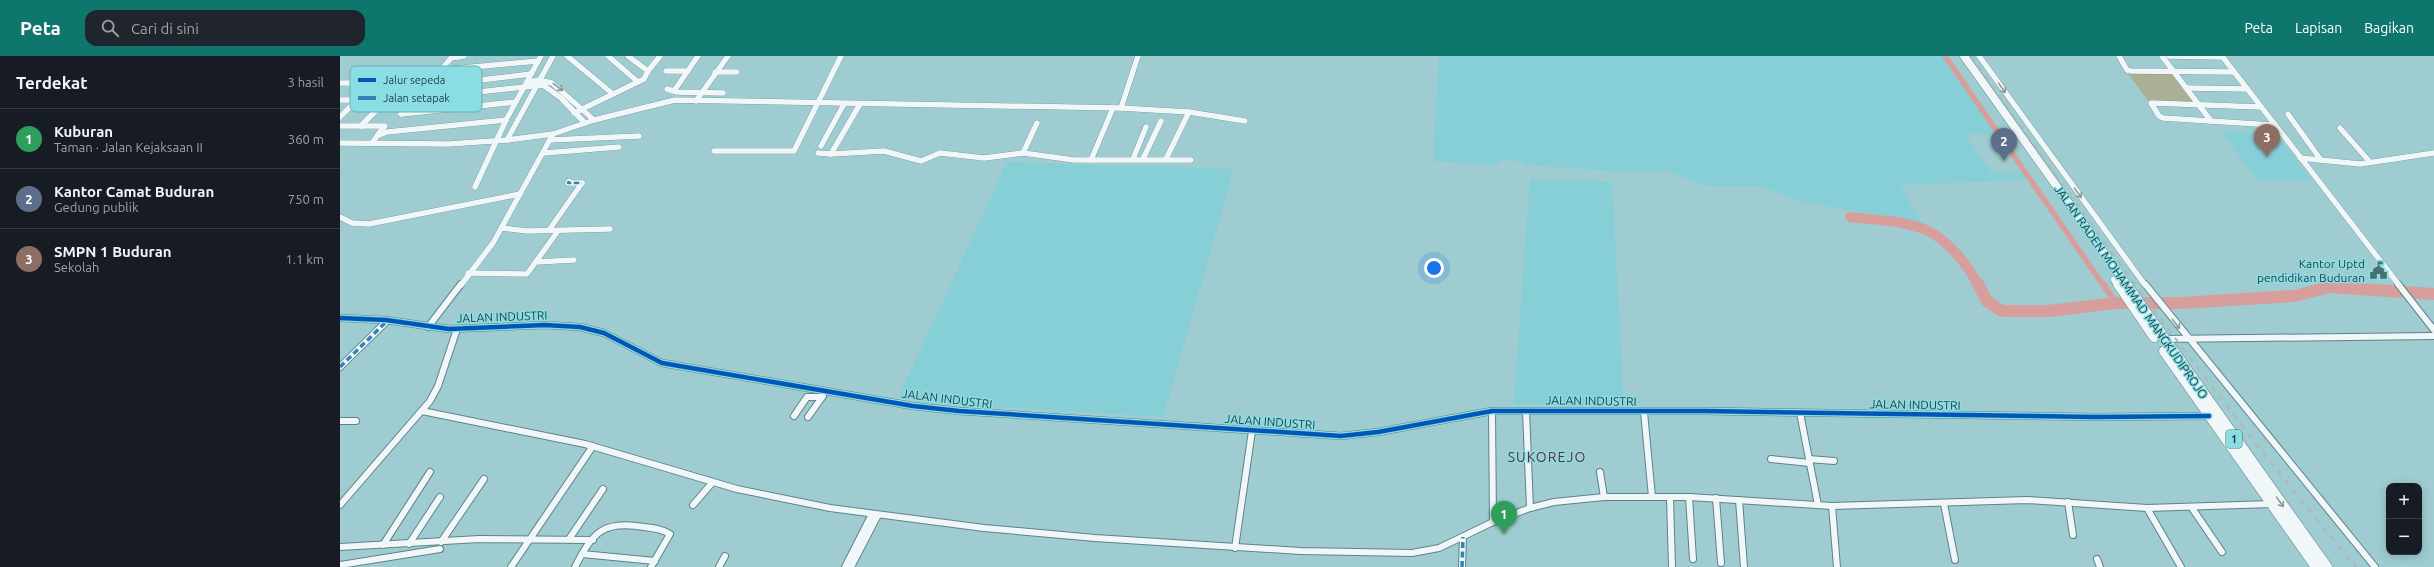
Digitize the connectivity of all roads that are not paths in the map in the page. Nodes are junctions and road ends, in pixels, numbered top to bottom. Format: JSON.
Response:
{"nodes":[{"id":1,"x":464,"y":56,"type":"edge"},
{"id":2,"x":553,"y":56,"type":"edge"},
{"id":3,"x":567,"y":56,"type":"edge"},
{"id":4,"x":608,"y":56,"type":"edge"},
{"id":5,"x":628,"y":56,"type":"edge"},
{"id":6,"x":660,"y":56,"type":"edge"},
{"id":7,"x":698,"y":56,"type":"edge"},
{"id":8,"x":728,"y":56,"type":"edge"},
{"id":9,"x":842,"y":56,"type":"edge"},
{"id":10,"x":1138,"y":56,"type":"edge"},
{"id":11,"x":1957,"y":56,"type":"edge"},
{"id":12,"x":1964,"y":56,"type":"edge"},
{"id":13,"x":1979,"y":56,"type":"edge"},
{"id":14,"x":2119,"y":56,"type":"edge"},
{"id":15,"x":2162,"y":56,"type":"edge"},
{"id":16,"x":2169,"y":56,"type":"edge"},
{"id":17,"x":2222,"y":57,"type":"edge"},
{"id":18,"x":539,"y":58,"type":"edge"},
{"id":19,"x":444,"y":66,"type":"edge"},
{"id":20,"x":474,"y":66,"type":"edge"},
{"id":21,"x":648,"y":71,"type":"junction"},
{"id":22,"x":666,"y":71,"type":"dead end"},
{"id":23,"x":688,"y":71,"type":"junction"},
{"id":24,"x":715,"y":72,"type":"junction"},
{"id":25,"x":737,"y":72,"type":"dead end"},
{"id":26,"x":2176,"y":72,"type":"junction"},
{"id":27,"x":2233,"y":72,"type":"junction"},
{"id":28,"x":531,"y":74,"type":"junction"},
{"id":29,"x":482,"y":79,"type":"edge"},
{"id":30,"x":638,"y":82,"type":"junction"},
{"id":31,"x":538,"y":83,"type":"junction"},
{"id":32,"x":526,"y":84,"type":"junction"},
{"id":33,"x":2188,"y":88,"type":"junction"},
{"id":34,"x":667,"y":89,"type":"dead end"},
{"id":35,"x":2247,"y":89,"type":"junction"},
{"id":36,"x":482,"y":90,"type":"edge"},
{"id":37,"x":674,"y":92,"type":"junction"},
{"id":38,"x":701,"y":92,"type":"junction"},
{"id":39,"x":723,"y":93,"type":"dead end"},
{"id":40,"x":613,"y":94,"type":"junction"},
{"id":41,"x":696,"y":101,"type":"junction"},
{"id":42,"x":516,"y":102,"type":"junction"},
{"id":43,"x":817,"y":104,"type":"junction"},
{"id":44,"x":844,"y":104,"type":"junction"},
{"id":45,"x":860,"y":104,"type":"junction"},
{"id":46,"x":2199,"y":104,"type":"junction"},
{"id":47,"x":482,"y":106,"type":"edge"},
{"id":48,"x":350,"y":107,"type":"edge"},
{"id":49,"x":1114,"y":108,"type":"junction"},
{"id":50,"x":1121,"y":108,"type":"junction"},
{"id":51,"x":2261,"y":108,"type":"junction"},
{"id":52,"x":582,"y":109,"type":"junction"},
{"id":53,"x":374,"y":112,"type":"edge"},
{"id":54,"x":403,"y":112,"type":"edge"},
{"id":55,"x":420,"y":112,"type":"edge"},
{"id":56,"x":1189,"y":112,"type":"junction"},
{"id":57,"x":574,"y":113,"type":"junction"},
{"id":58,"x":2288,"y":114,"type":"dead end"},
{"id":59,"x":340,"y":117,"type":"edge"},
{"id":60,"x":506,"y":120,"type":"junction"},
{"id":61,"x":594,"y":120,"type":"junction"},
{"id":62,"x":1161,"y":121,"type":"dead end"},
{"id":63,"x":2211,"y":121,"type":"junction"},
{"id":64,"x":1246,"y":122,"type":"dead end"},
{"id":65,"x":584,"y":123,"type":"junction"},
{"id":66,"x":1037,"y":123,"type":"dead end"},
{"id":67,"x":2273,"y":125,"type":"junction"},
{"id":68,"x":340,"y":126,"type":"edge"},
{"id":69,"x":361,"y":126,"type":"junction"},
{"id":70,"x":1146,"y":127,"type":"dead end"},
{"id":71,"x":2340,"y":128,"type":"dead end"},
{"id":72,"x":553,"y":134,"type":"junction"},
{"id":73,"x":639,"y":136,"type":"dead end"},
{"id":74,"x":497,"y":140,"type":"junction"},
{"id":75,"x":507,"y":140,"type":"junction"},
{"id":76,"x":550,"y":140,"type":"junction"},
{"id":77,"x":340,"y":143,"type":"edge"},
{"id":78,"x":370,"y":143,"type":"junction"},
{"id":79,"x":822,"y":146,"type":"dead end"},
{"id":80,"x":619,"y":148,"type":"dead end"},
{"id":81,"x":714,"y":151,"type":"dead end"},
{"id":82,"x":544,"y":153,"type":"junction"},
{"id":83,"x":818,"y":153,"type":"dead end"},
{"id":84,"x":1023,"y":153,"type":"junction"},
{"id":85,"x":2434,"y":153,"type":"edge"},
{"id":86,"x":831,"y":154,"type":"junction"},
{"id":87,"x":2300,"y":158,"type":"junction"},
{"id":88,"x":1133,"y":159,"type":"junction"},
{"id":89,"x":1143,"y":159,"type":"junction"},
{"id":90,"x":1166,"y":159,"type":"junction"},
{"id":91,"x":1091,"y":160,"type":"junction"},
{"id":92,"x":1191,"y":160,"type":"dead end"},
{"id":93,"x":2321,"y":160,"type":"junction"},
{"id":94,"x":2370,"y":162,"type":"junction"},
{"id":95,"x":568,"y":180,"type":"dead end"},
{"id":96,"x":475,"y":187,"type":"dead end"},
{"id":97,"x":520,"y":194,"type":"junction"},
{"id":98,"x":340,"y":217,"type":"edge"},
{"id":99,"x":502,"y":228,"type":"junction"},
{"id":100,"x":610,"y":229,"type":"dead end"},
{"id":101,"x":549,"y":230,"type":"junction"},
{"id":102,"x":558,"y":231,"type":"junction"},
{"id":103,"x":574,"y":260,"type":"dead end"},
{"id":104,"x":536,"y":262,"type":"junction"},
{"id":105,"x":468,"y":273,"type":"junction"},
{"id":106,"x":2131,"y":297,"type":"junction"},
{"id":107,"x":2140,"y":310,"type":"junction"},
{"id":108,"x":340,"y":318,"type":"edge"},
{"id":109,"x":388,"y":320,"type":"junction"},
{"id":110,"x":428,"y":327,"type":"junction"},
{"id":111,"x":457,"y":329,"type":"junction"},
{"id":112,"x":2434,"y":330,"type":"edge"},
{"id":113,"x":2434,"y":336,"type":"edge"},
{"id":114,"x":2163,"y":339,"type":"junction"},
{"id":115,"x":2188,"y":339,"type":"junction"},
{"id":116,"x":340,"y":367,"type":"edge"},
{"id":117,"x":826,"y":391,"type":"junction"},
{"id":118,"x":822,"y":397,"type":"junction"},
{"id":119,"x":1526,"y":410,"type":"junction"},
{"id":120,"x":422,"y":411,"type":"junction"},
{"id":121,"x":1492,"y":411,"type":"junction"},
{"id":122,"x":1644,"y":412,"type":"junction"},
{"id":123,"x":1800,"y":413,"type":"junction"},
{"id":124,"x":794,"y":416,"type":"dead end"},
{"id":125,"x":2209,"y":416,"type":"junction"},
{"id":126,"x":808,"y":417,"type":"dead end"},
{"id":127,"x":340,"y":421,"type":"edge"},
{"id":128,"x":356,"y":421,"type":"dead end"},
{"id":129,"x":1252,"y":431,"type":"junction"},
{"id":130,"x":593,"y":446,"type":"junction"},
{"id":131,"x":1771,"y":459,"type":"dead end"},
{"id":132,"x":1810,"y":461,"type":"junction"},
{"id":133,"x":1834,"y":462,"type":"dead end"},
{"id":134,"x":430,"y":472,"type":"dead end"},
{"id":135,"x":1600,"y":472,"type":"dead end"},
{"id":136,"x":484,"y":479,"type":"dead end"},
{"id":137,"x":712,"y":483,"type":"junction"},
{"id":138,"x":603,"y":489,"type":"dead end"},
{"id":139,"x":440,"y":497,"type":"dead end"},
{"id":140,"x":1652,"y":497,"type":"junction"},
{"id":141,"x":1670,"y":497,"type":"junction"},
{"id":142,"x":1689,"y":497,"type":"junction"},
{"id":143,"x":1604,"y":498,"type":"junction"},
{"id":144,"x":1716,"y":498,"type":"junction"},
{"id":145,"x":1739,"y":500,"type":"junction"},
{"id":146,"x":2068,"y":502,"type":"junction"},
{"id":147,"x":1944,"y":504,"type":"junction"},
{"id":148,"x":2272,"y":504,"type":"junction"},
{"id":149,"x":340,"y":505,"type":"edge"},
{"id":150,"x":693,"y":505,"type":"dead end"},
{"id":151,"x":1818,"y":505,"type":"junction"},
{"id":152,"x":1832,"y":506,"type":"junction"},
{"id":153,"x":1530,"y":508,"type":"junction"},
{"id":154,"x":2147,"y":508,"type":"junction"},
{"id":155,"x":2192,"y":508,"type":"junction"},
{"id":156,"x":875,"y":514,"type":"junction"},
{"id":157,"x":1493,"y":522,"type":"junction"},
{"id":158,"x":2073,"y":535,"type":"dead end"},
{"id":159,"x":1463,"y":537,"type":"junction"},
{"id":160,"x":569,"y":539,"type":"junction"},
{"id":161,"x":529,"y":540,"type":"junction"},
{"id":162,"x":593,"y":540,"type":"junction"},
{"id":163,"x":408,"y":544,"type":"junction"},
{"id":164,"x":383,"y":545,"type":"junction"},
{"id":165,"x":441,"y":546,"type":"junction"},
{"id":166,"x":340,"y":547,"type":"edge"},
{"id":167,"x":1235,"y":548,"type":"junction"},
{"id":168,"x":2222,"y":552,"type":"dead end"},
{"id":169,"x":582,"y":554,"type":"junction"},
{"id":170,"x":725,"y":556,"type":"dead end"},
{"id":171,"x":1693,"y":559,"type":"dead end"},
{"id":172,"x":2097,"y":559,"type":"dead end"},
{"id":173,"x":1955,"y":560,"type":"dead end"},
{"id":174,"x":1721,"y":563,"type":"dead end"},
{"id":175,"x":653,"y":564,"type":"edge"},
{"id":176,"x":340,"y":565,"type":"edge"},
{"id":177,"x":511,"y":567,"type":"edge"},
{"id":178,"x":574,"y":567,"type":"edge"},
{"id":179,"x":719,"y":567,"type":"edge"},
{"id":180,"x":845,"y":567,"type":"edge"},
{"id":181,"x":851,"y":567,"type":"edge"},
{"id":182,"x":1462,"y":567,"type":"edge"},
{"id":183,"x":1672,"y":567,"type":"edge"},
{"id":184,"x":1744,"y":567,"type":"edge"},
{"id":185,"x":1837,"y":567,"type":"edge"},
{"id":186,"x":2100,"y":567,"type":"edge"},
{"id":187,"x":2180,"y":567,"type":"edge"},
{"id":188,"x":2316,"y":567,"type":"edge"},
{"id":189,"x":2326,"y":567,"type":"edge"},
{"id":190,"x":2375,"y":567,"type":"edge"}],
"edges":[{"from":1,"to":19,"type":"street"},
{"from":2,"to":31,"type":"street"},
{"from":3,"to":40,"type":"street"},
{"from":4,"to":30,"type":"street"},
{"from":5,"to":21,"type":"street"},
{"from":6,"to":21,"type":"street"},
{"from":7,"to":23,"type":"street"},
{"from":8,"to":24,"type":"street"},
{"from":9,"to":43,"type":"street"},
{"from":10,"to":50,"type":"street"},
{"from":11,"to":106,"type":"highway","name":"JALAN RADEN MOHAMMAD MANGKUDIPROJO","number":"1"},
{"from":12,"to":106,"type":"highway","name":"JALAN RADEN MOHAMMAD MANGKUDIPROJO","number":"1"},
{"from":13,"to":115,"type":"street","one_way":true},
{"from":14,"to":26,"type":"street"},
{"from":15,"to":26,"type":"street"},
{"from":16,"to":17,"type":"street"},
{"from":17,"to":27,"type":"street"},
{"from":18,"to":20,"type":"street"},
{"from":18,"to":28,"type":"street"},
{"from":21,"to":30,"type":"street"},
{"from":22,"to":23,"type":"street"},
{"from":23,"to":37,"type":"street"},
{"from":24,"to":25,"type":"street"},
{"from":24,"to":38,"type":"street"},
{"from":26,"to":27,"type":"street"},
{"from":26,"to":33,"type":"street"},
{"from":27,"to":35,"type":"street"},
{"from":28,"to":29,"type":"street"},
{"from":28,"to":32,"type":"street"},
{"from":30,"to":40,"type":"street"},
{"from":31,"to":32,"type":"street"},
{"from":31,"to":52,"type":"street","one_way":true},
{"from":31,"to":57,"type":"street"},
{"from":31,"to":75,"type":"street"},
{"from":32,"to":36,"type":"street"},
{"from":32,"to":42,"type":"street"},
{"from":33,"to":35,"type":"street"},
{"from":33,"to":46,"type":"street"},
{"from":34,"to":37,"type":"street"},
{"from":35,"to":51,"type":"street"},
{"from":37,"to":38,"type":"street"},
{"from":38,"to":39,"type":"street"},
{"from":38,"to":41,"type":"street"},
{"from":40,"to":52,"type":"street"},
{"from":41,"to":43,"type":"street"},
{"from":41,"to":61,"type":"street"},
{"from":42,"to":47,"type":"street"},
{"from":42,"to":60,"type":"street"},
{"from":43,"to":44,"type":"street"},
{"from":43,"to":81,"type":"street"},
{"from":44,"to":45,"type":"street"},
{"from":44,"to":79,"type":"street"},
{"from":45,"to":49,"type":"street"},
{"from":45,"to":86,"type":"street"},
{"from":46,"to":51,"type":"street"},
{"from":46,"to":63,"type":"street"},
{"from":46,"to":63,"type":"street"},
{"from":48,"to":59,"type":"street"},
{"from":49,"to":50,"type":"street"},
{"from":49,"to":91,"type":"street"},
{"from":50,"to":56,"type":"street"},
{"from":51,"to":67,"type":"street"},
{"from":52,"to":57,"type":"street"},
{"from":52,"to":61,"type":"street"},
{"from":53,"to":69,"type":"street"},
{"from":54,"to":55,"type":"street"},
{"from":56,"to":64,"type":"street"},
{"from":56,"to":90,"type":"street"},
{"from":57,"to":65,"type":"street"},
{"from":58,"to":93,"type":"street"},
{"from":60,"to":74,"type":"street"},
{"from":60,"to":78,"type":"street"},
{"from":61,"to":65,"type":"street"},
{"from":62,"to":89,"type":"street"},
{"from":63,"to":67,"type":"street"},
{"from":65,"to":72,"type":"street"},
{"from":66,"to":84,"type":"street"},
{"from":67,"to":87,"type":"street"},
{"from":68,"to":69,"type":"street"},
{"from":69,"to":78,"type":"street"},
{"from":70,"to":88,"type":"street"},
{"from":71,"to":94,"type":"street"},
{"from":72,"to":75,"type":"street"},
{"from":72,"to":76,"type":"street"},
{"from":73,"to":76,"type":"street"},
{"from":74,"to":75,"type":"street"},
{"from":74,"to":78,"type":"street"},
{"from":74,"to":96,"type":"street"},
{"from":76,"to":82,"type":"street"},
{"from":77,"to":78,"type":"street"},
{"from":80,"to":82,"type":"street"},
{"from":82,"to":97,"type":"street"},
{"from":83,"to":86,"type":"street"},
{"from":84,"to":86,"type":"street"},
{"from":84,"to":91,"type":"street"},
{"from":85,"to":94,"type":"street"},
{"from":87,"to":93,"type":"street"},
{"from":87,"to":112,"type":"street"},
{"from":88,"to":89,"type":"street"},
{"from":88,"to":91,"type":"street"},
{"from":89,"to":90,"type":"street"},
{"from":90,"to":92,"type":"street"},
{"from":93,"to":94,"type":"street"},
{"from":95,"to":101,"type":"street"},
{"from":97,"to":98,"type":"street"},
{"from":97,"to":99,"type":"street"},
{"from":99,"to":101,"type":"street"},
{"from":99,"to":105,"type":"street"},
{"from":100,"to":102,"type":"street"},
{"from":101,"to":102,"type":"street"},
{"from":102,"to":104,"type":"street"},
{"from":103,"to":104,"type":"street"},
{"from":104,"to":105,"type":"street"},
{"from":105,"to":110,"type":"street"},
{"from":106,"to":107,"type":"highway","name":"JALAN RADEN MOHAMMAD MANGKUDIPROJO","number":"1"},
{"from":107,"to":114,"type":"highway","name":"JALAN RADEN MOHAMMAD MANGKUDIPROJO","number":"1"},
{"from":107,"to":125,"type":"highway","name":"JALAN RADEN MOHAMMAD MANGKUDIPROJO","number":"1"},
{"from":108,"to":109,"type":"street","name":"JALAN INDUSTRI"},
{"from":109,"to":110,"type":"street","name":"JALAN INDUSTRI"},
{"from":109,"to":116,"type":"street"},
{"from":110,"to":111,"type":"street","name":"JALAN INDUSTRI"},
{"from":111,"to":117,"type":"street","name":"JALAN INDUSTRI"},
{"from":111,"to":120,"type":"street"},
{"from":113,"to":115,"type":"street"},
{"from":114,"to":115,"type":"street"},
{"from":114,"to":189,"type":"highway","name":"JALAN RADEN MOHAMMAD MANGKUDIPROJO","number":"1","one_way":true},
{"from":115,"to":190,"type":"street"},
{"from":117,"to":118,"type":"street"},
{"from":117,"to":129,"type":"street","name":"JALAN INDUSTRI"},
{"from":118,"to":124,"type":"street"},
{"from":118,"to":126,"type":"street"},
{"from":119,"to":121,"type":"street","name":"JALAN INDUSTRI"},
{"from":119,"to":122,"type":"street","name":"JALAN INDUSTRI"},
{"from":119,"to":153,"type":"street"},
{"from":120,"to":130,"type":"street"},
{"from":120,"to":149,"type":"street"},
{"from":121,"to":129,"type":"street","name":"JALAN INDUSTRI"},
{"from":121,"to":157,"type":"street"},
{"from":122,"to":123,"type":"street","name":"JALAN INDUSTRI"},
{"from":122,"to":140,"type":"street"},
{"from":123,"to":125,"type":"street","name":"JALAN INDUSTRI"},
{"from":123,"to":132,"type":"street"},
{"from":125,"to":148,"type":"highway","name":"JALAN RADEN MOHAMMAD MANGKUDIPROJO","number":"1"},
{"from":127,"to":128,"type":"street"},
{"from":129,"to":167,"type":"street"},
{"from":130,"to":137,"type":"street"},
{"from":130,"to":161,"type":"street"},
{"from":131,"to":132,"type":"street"},
{"from":132,"to":133,"type":"street"},
{"from":132,"to":151,"type":"street"},
{"from":134,"to":164,"type":"street"},
{"from":135,"to":143,"type":"street"},
{"from":136,"to":165,"type":"street"},
{"from":137,"to":150,"type":"street"},
{"from":137,"to":156,"type":"street"},
{"from":138,"to":160,"type":"street"},
{"from":139,"to":163,"type":"street"},
{"from":140,"to":141,"type":"street"},
{"from":140,"to":143,"type":"street"},
{"from":141,"to":142,"type":"street"},
{"from":141,"to":183,"type":"street"},
{"from":142,"to":144,"type":"street"},
{"from":142,"to":171,"type":"street"},
{"from":143,"to":153,"type":"street"},
{"from":144,"to":145,"type":"street"},
{"from":144,"to":174,"type":"street"},
{"from":145,"to":151,"type":"street"},
{"from":145,"to":184,"type":"street"},
{"from":146,"to":147,"type":"street"},
{"from":146,"to":154,"type":"street"},
{"from":146,"to":158,"type":"street"},
{"from":147,"to":152,"type":"street"},
{"from":147,"to":173,"type":"street"},
{"from":148,"to":155,"type":"street"},
{"from":148,"to":188,"type":"highway","name":"JALAN RADEN MOHAMMAD MANGKUDIPROJO","number":"1"},
{"from":151,"to":152,"type":"street"},
{"from":152,"to":185,"type":"street"},
{"from":153,"to":157,"type":"street"},
{"from":154,"to":155,"type":"street"},
{"from":154,"to":187,"type":"street"},
{"from":155,"to":168,"type":"street"},
{"from":156,"to":167,"type":"street"},
{"from":156,"to":180,"type":"street"},
{"from":156,"to":181,"type":"street"},
{"from":157,"to":159,"type":"street"},
{"from":159,"to":167,"type":"street"},
{"from":159,"to":182,"type":"street"},
{"from":160,"to":161,"type":"street"},
{"from":160,"to":162,"type":"street"},
{"from":161,"to":165,"type":"street"},
{"from":161,"to":177,"type":"street"},
{"from":162,"to":169,"type":"street"},
{"from":162,"to":175,"type":"street"},
{"from":163,"to":164,"type":"street"},
{"from":163,"to":165,"type":"street"},
{"from":164,"to":166,"type":"street"},
{"from":165,"to":176,"type":"street"},
{"from":169,"to":175,"type":"street"},
{"from":169,"to":178,"type":"street"},
{"from":170,"to":179,"type":"street"},
{"from":172,"to":186,"type":"street"}]}
